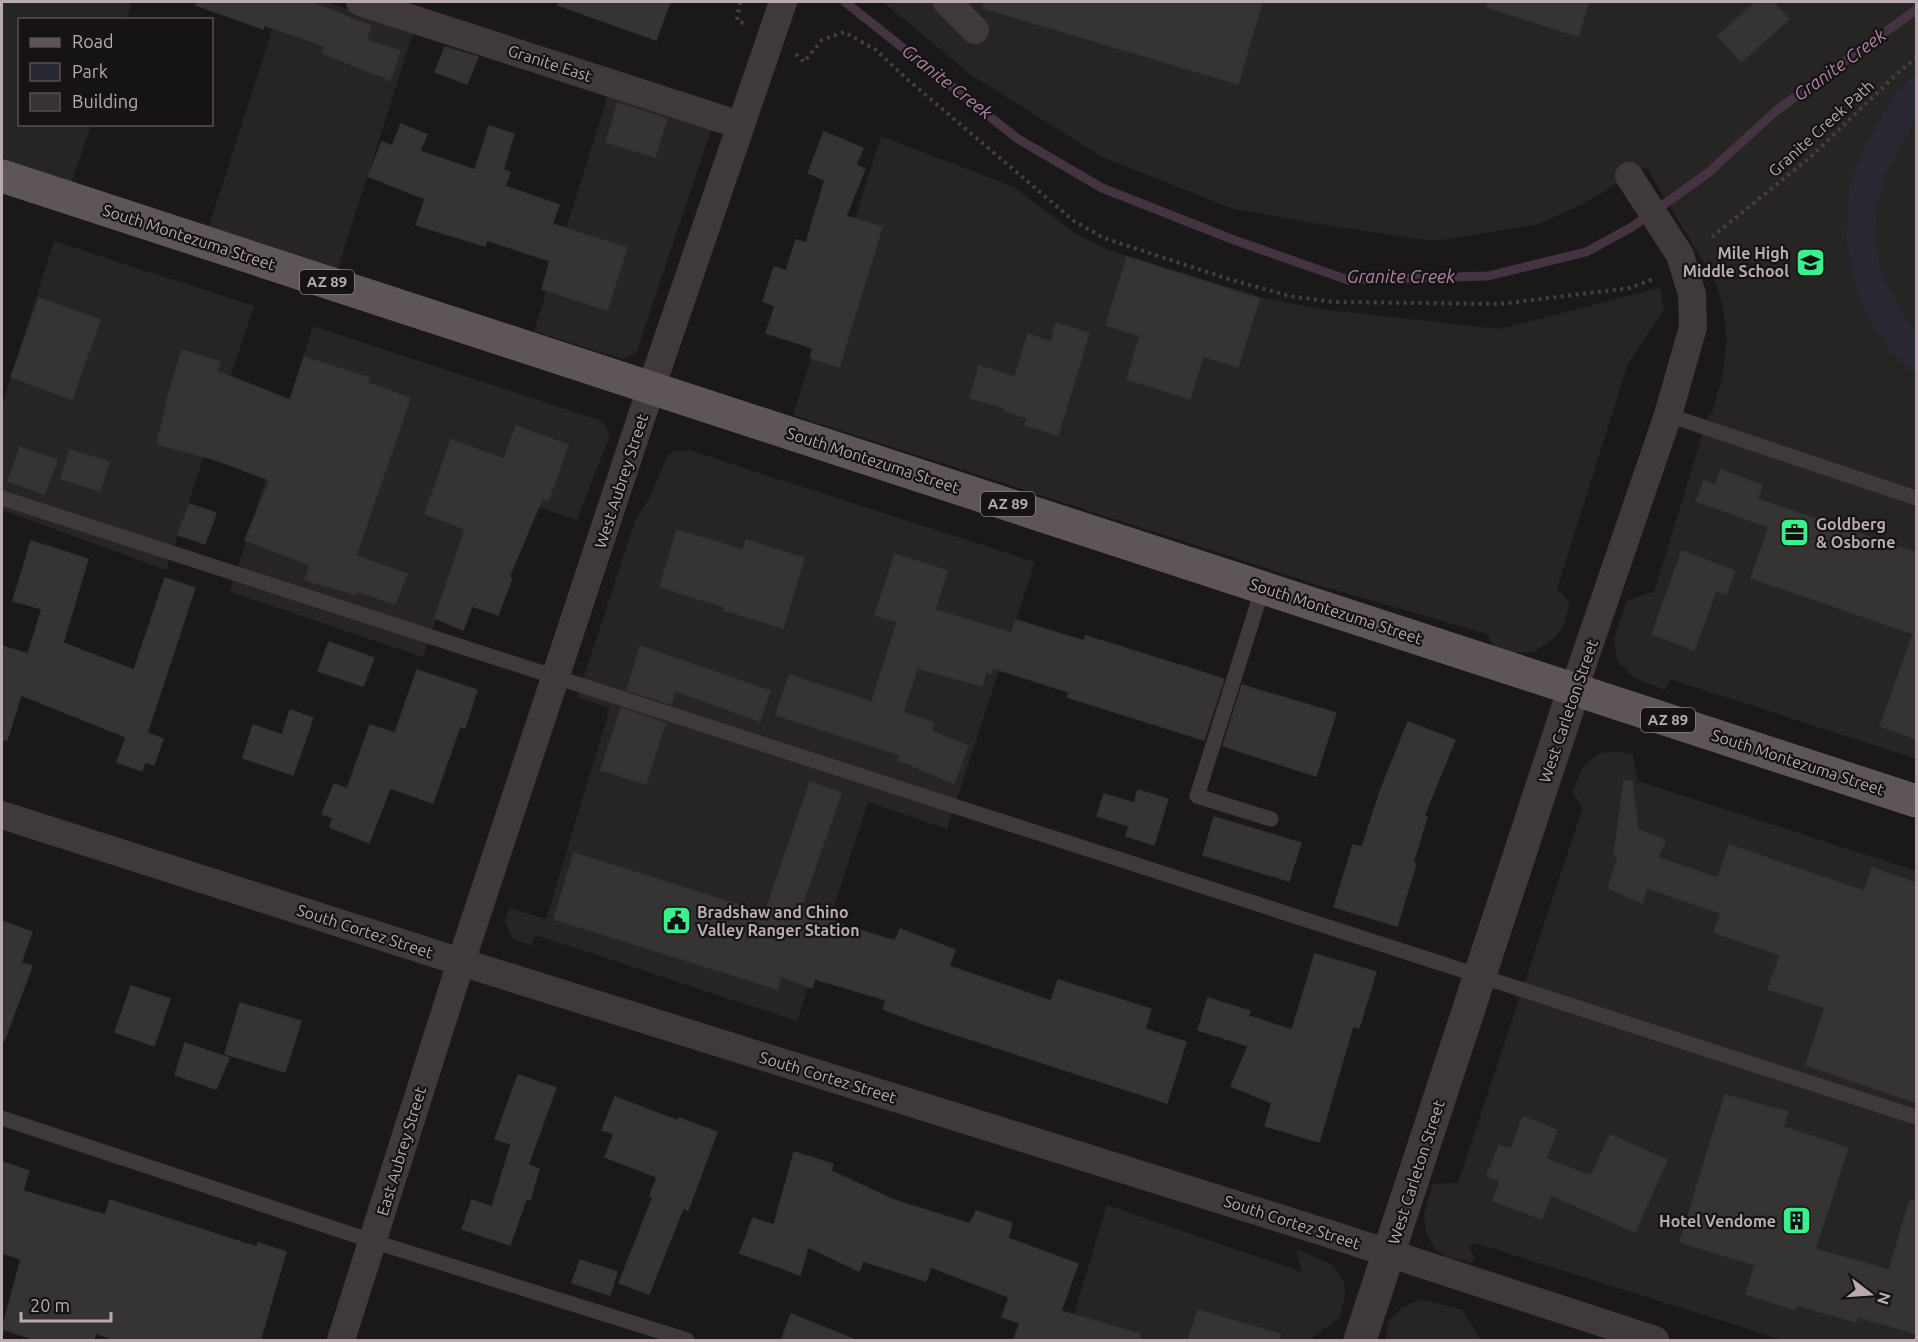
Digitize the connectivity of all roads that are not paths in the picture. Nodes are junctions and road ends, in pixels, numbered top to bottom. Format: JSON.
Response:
{"nodes":[{"id":1,"x":360,"y":2,"type":"edge"},
{"id":2,"x":947,"y":2,"type":"edge"},
{"id":3,"x":781,"y":8,"type":"edge"},
{"id":4,"x":975,"y":30,"type":"dead end"},
{"id":5,"x":740,"y":125,"type":"junction"},
{"id":6,"x":2,"y":176,"type":"edge"},
{"id":7,"x":1629,"y":176,"type":"dead end"},
{"id":8,"x":651,"y":388,"type":"junction"},
{"id":9,"x":1668,"y":415,"type":"junction"},
{"id":10,"x":2,"y":498,"type":"edge"},
{"id":11,"x":1917,"y":498,"type":"edge"},
{"id":12,"x":1263,"y":587,"type":"junction"},
{"id":13,"x":555,"y":677,"type":"junction"},
{"id":14,"x":1574,"y":689,"type":"junction"},
{"id":15,"x":1917,"y":801,"type":"edge"},
{"id":16,"x":2,"y":815,"type":"edge"},
{"id":17,"x":1271,"y":819,"type":"dead end"},
{"id":18,"x":461,"y":962,"type":"junction"},
{"id":19,"x":1480,"y":976,"type":"junction"},
{"id":20,"x":1917,"y":1117,"type":"edge"},
{"id":21,"x":2,"y":1118,"type":"edge"},
{"id":22,"x":372,"y":1241,"type":"junction"},
{"id":23,"x":1389,"y":1253,"type":"junction"},
{"id":24,"x":341,"y":1341,"type":"edge"},
{"id":25,"x":687,"y":1341,"type":"edge"},
{"id":26,"x":1360,"y":1341,"type":"edge"},
{"id":27,"x":1655,"y":1341,"type":"edge"}],
"edges":[{"from":1,"to":5,"type":"street","name":"Granite East"},
{"from":2,"to":4,"type":"street"},
{"from":3,"to":5,"type":"street","name":"West Aubrey Street"},
{"from":5,"to":8,"type":"street","name":"West Aubrey Street"},
{"from":6,"to":8,"type":"main road","name":"South Montezuma Street","number":"AZ 89"},
{"from":7,"to":9,"type":"street","name":"West Carleton Street"},
{"from":8,"to":12,"type":"main road","name":"South Montezuma Street","number":"AZ 89"},
{"from":8,"to":13,"type":"street","name":"West Aubrey Street"},
{"from":9,"to":11,"type":"lane"},
{"from":9,"to":14,"type":"street","name":"West Carleton Street"},
{"from":10,"to":13,"type":"lane"},
{"from":12,"to":14,"type":"main road","name":"South Montezuma Street","number":"AZ 89"},
{"from":12,"to":17,"type":"lane"},
{"from":13,"to":18,"type":"street","name":"West Aubrey Street"},
{"from":13,"to":19,"type":"lane"},
{"from":14,"to":15,"type":"main road","name":"South Montezuma Street","number":"AZ 89"},
{"from":14,"to":19,"type":"street","name":"West Carleton Street"},
{"from":16,"to":18,"type":"street","name":"South Cortez Street"},
{"from":18,"to":22,"type":"street","name":"East Aubrey Street"},
{"from":18,"to":23,"type":"street","name":"South Cortez Street"},
{"from":19,"to":20,"type":"lane"},
{"from":19,"to":23,"type":"street","name":"West Carleton Street"},
{"from":21,"to":22,"type":"lane"},
{"from":22,"to":24,"type":"street","name":"East Aubrey Street"},
{"from":22,"to":25,"type":"lane"},
{"from":23,"to":26,"type":"street","name":"West Carleton Street"},
{"from":23,"to":27,"type":"street","name":"South Cortez Street"}]}
